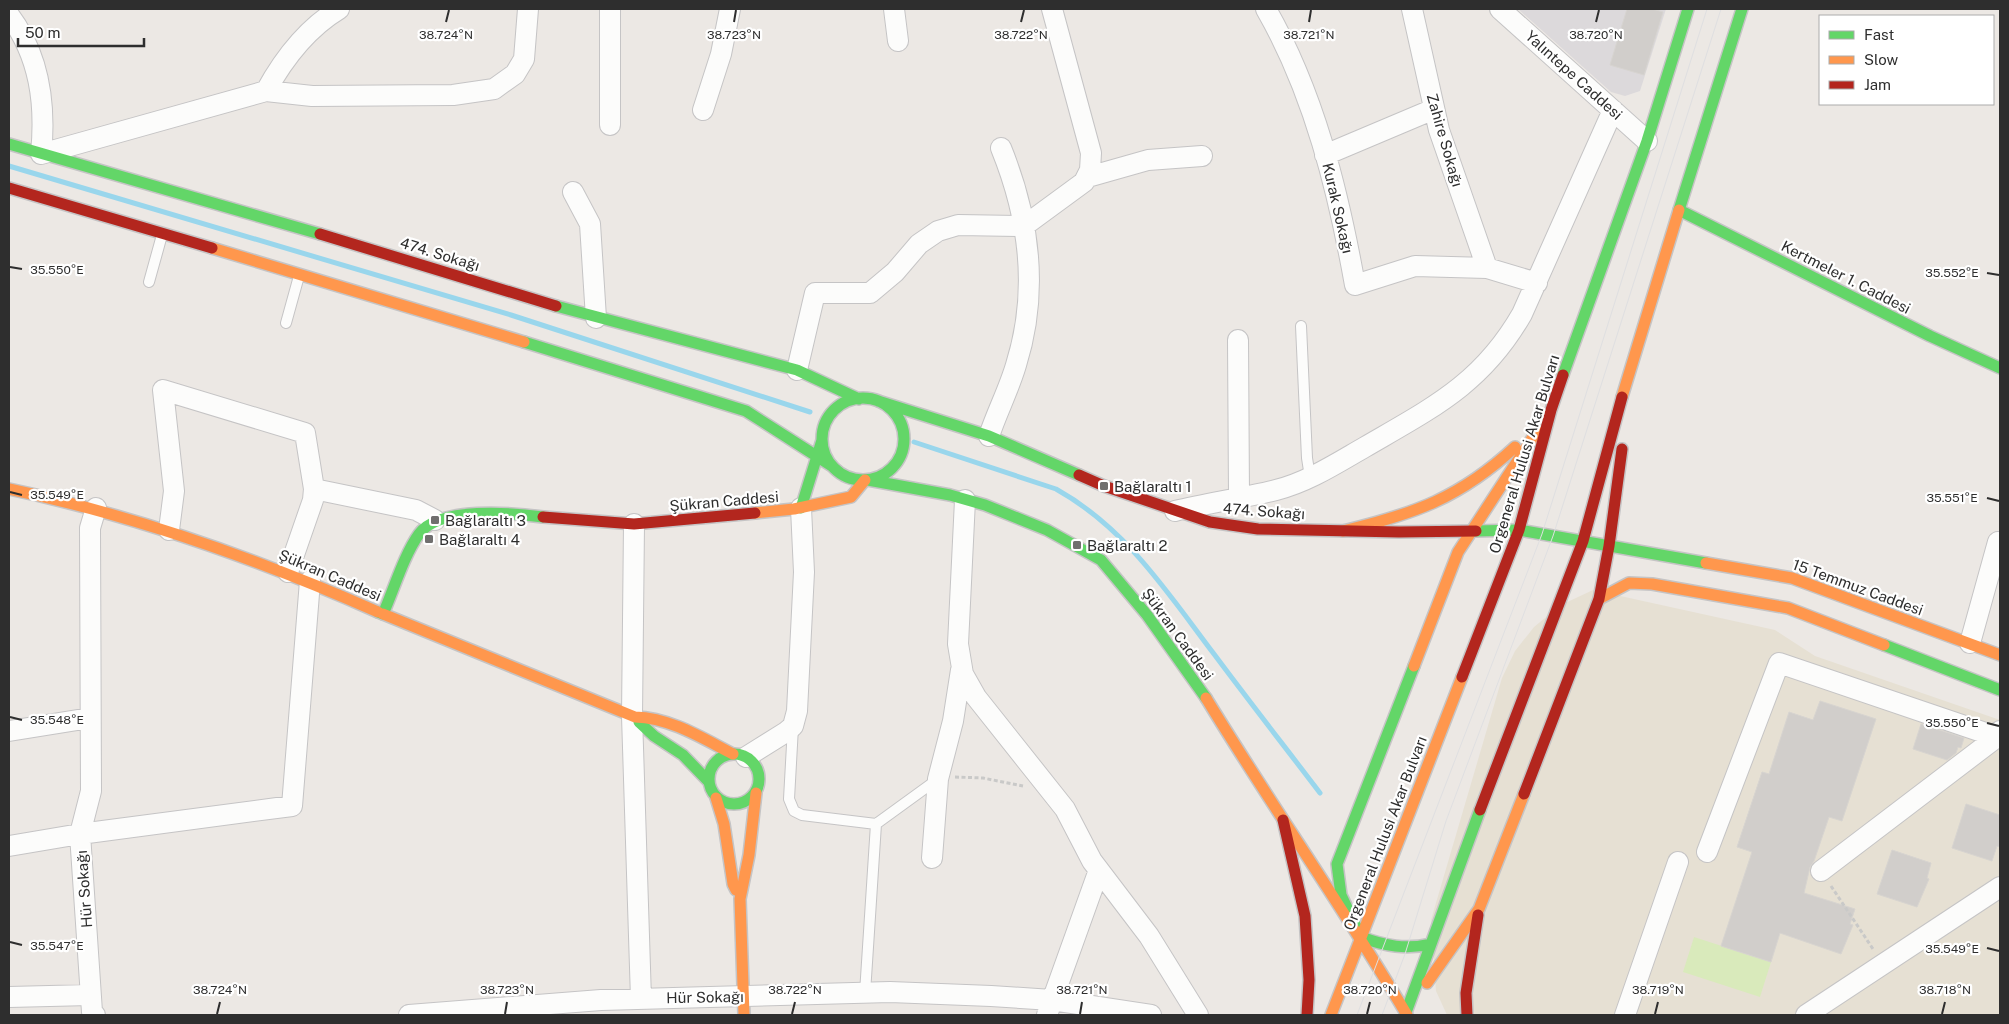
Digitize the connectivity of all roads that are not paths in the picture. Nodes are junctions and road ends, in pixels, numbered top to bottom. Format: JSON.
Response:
{"nodes":[{"id":1,"x":339,"y":9,"type":"edge"},
{"id":2,"x":528,"y":9,"type":"edge"},
{"id":3,"x":610,"y":9,"type":"edge"},
{"id":4,"x":730,"y":9,"type":"edge"},
{"id":5,"x":894,"y":9,"type":"edge"},
{"id":6,"x":1266,"y":9,"type":"edge"},
{"id":7,"x":1412,"y":9,"type":"edge"},
{"id":8,"x":1500,"y":9,"type":"edge"},
{"id":9,"x":1688,"y":9,"type":"edge"},
{"id":10,"x":1742,"y":9,"type":"edge"},
{"id":11,"x":1058,"y":10,"type":"edge"},
{"id":12,"x":11,"y":15,"type":"edge"},
{"id":13,"x":898,"y":41,"type":"dead end"},
{"id":14,"x":266,"y":92,"type":"junction"},
{"id":15,"x":1434,"y":109,"type":"junction"},
{"id":16,"x":703,"y":110,"type":"dead end"},
{"id":17,"x":1613,"y":110,"type":"junction"},
{"id":18,"x":610,"y":125,"type":"dead end"},
{"id":19,"x":1647,"y":141,"type":"junction"},
{"id":20,"x":9,"y":144,"type":"edge"},
{"id":21,"x":1001,"y":148,"type":"dead end"},
{"id":22,"x":40,"y":154,"type":"junction"},
{"id":23,"x":1325,"y":155,"type":"junction"},
{"id":24,"x":1202,"y":156,"type":"dead end"},
{"id":25,"x":1088,"y":177,"type":"junction"},
{"id":26,"x":9,"y":188,"type":"edge"},
{"id":27,"x":573,"y":192,"type":"dead end"},
{"id":28,"x":1678,"y":210,"type":"junction"},
{"id":29,"x":1024,"y":226,"type":"junction"},
{"id":30,"x":163,"y":233,"type":"junction"},
{"id":31,"x":1487,"y":268,"type":"junction"},
{"id":32,"x":300,"y":274,"type":"junction"},
{"id":33,"x":149,"y":282,"type":"dead end"},
{"id":34,"x":1537,"y":283,"type":"junction"},
{"id":35,"x":596,"y":318,"type":"junction"},
{"id":36,"x":286,"y":323,"type":"dead end"},
{"id":37,"x":1300,"y":326,"type":"dead end"},
{"id":38,"x":1238,"y":340,"type":"dead end"},
{"id":39,"x":1635,"y":359,"type":"junction"},
{"id":40,"x":2000,"y":368,"type":"edge"},
{"id":41,"x":797,"y":370,"type":"junction"},
{"id":42,"x":859,"y":398,"type":"junction"},
{"id":43,"x":878,"y":401,"type":"junction"},
{"id":44,"x":1551,"y":410,"type":"junction"},
{"id":45,"x":989,"y":436,"type":"junction"},
{"id":46,"x":823,"y":438,"type":"junction"},
{"id":47,"x":817,"y":456,"type":"junction"},
{"id":48,"x":832,"y":466,"type":"junction"},
{"id":49,"x":1310,"y":477,"type":"junction"},
{"id":50,"x":866,"y":480,"type":"junction"},
{"id":51,"x":314,"y":489,"type":"junction"},
{"id":52,"x":9,"y":490,"type":"edge"},
{"id":53,"x":1239,"y":497,"type":"junction"},
{"id":54,"x":965,"y":500,"type":"junction"},
{"id":55,"x":96,"y":508,"type":"junction"},
{"id":56,"x":801,"y":508,"type":"junction"},
{"id":57,"x":1175,"y":511,"type":"junction"},
{"id":58,"x":435,"y":520,"type":"junction"},
{"id":59,"x":634,"y":524,"type":"junction"},
{"id":60,"x":169,"y":530,"type":"junction"},
{"id":61,"x":1343,"y":530,"type":"junction"},
{"id":62,"x":1472,"y":530,"type":"junction"},
{"id":63,"x":1519,"y":530,"type":"junction"},
{"id":64,"x":1583,"y":541,"type":"junction"},
{"id":65,"x":1998,"y":542,"type":"dead end"},
{"id":66,"x":1609,"y":546,"type":"junction"},
{"id":67,"x":288,"y":572,"type":"junction"},
{"id":68,"x":310,"y":581,"type":"junction"},
{"id":69,"x":1599,"y":599,"type":"junction"},
{"id":70,"x":383,"y":614,"type":"junction"},
{"id":71,"x":1970,"y":643,"type":"junction"},
{"id":72,"x":2000,"y":654,"type":"edge"},
{"id":73,"x":961,"y":670,"type":"junction"},
{"id":74,"x":2000,"y":690,"type":"edge"},
{"id":75,"x":633,"y":716,"type":"junction"},
{"id":76,"x":90,"y":718,"type":"junction"},
{"id":77,"x":793,"y":726,"type":"junction"},
{"id":78,"x":9,"y":731,"type":"edge"},
{"id":79,"x":1999,"y":735,"type":"edge"},
{"id":80,"x":739,"y":756,"type":"junction"},
{"id":81,"x":938,"y":779,"type":"junction"},
{"id":82,"x":709,"y":782,"type":"junction"},
{"id":83,"x":756,"y":793,"type":"junction"},
{"id":84,"x":716,"y":798,"type":"junction"},
{"id":85,"x":1283,"y":820,"type":"junction"},
{"id":86,"x":876,"y":824,"type":"junction"},
{"id":87,"x":80,"y":834,"type":"junction"},
{"id":88,"x":9,"y":846,"type":"edge"},
{"id":89,"x":1707,"y":852,"type":"dead end"},
{"id":90,"x":932,"y":858,"type":"dead end"},
{"id":91,"x":1678,"y":862,"type":"dead end"},
{"id":92,"x":1099,"y":870,"type":"junction"},
{"id":93,"x":1821,"y":871,"type":"road end"},
{"id":94,"x":2000,"y":887,"type":"edge"},
{"id":95,"x":740,"y":899,"type":"junction"},
{"id":96,"x":1480,"y":909,"type":"junction"},
{"id":97,"x":1361,"y":937,"type":"junction"},
{"id":98,"x":1431,"y":944,"type":"junction"},
{"id":99,"x":866,"y":993,"type":"junction"},
{"id":100,"x":90,"y":995,"type":"junction"},
{"id":101,"x":9,"y":997,"type":"edge"},
{"id":102,"x":641,"y":999,"type":"junction"},
{"id":103,"x":744,"y":1006,"type":"edge"},
{"id":104,"x":1050,"y":1008,"type":"edge"},
{"id":105,"x":1406,"y":1014,"type":"edge"},
{"id":106,"x":95,"y":1015,"type":"edge"},
{"id":107,"x":409,"y":1015,"type":"edge"},
{"id":108,"x":1150,"y":1015,"type":"edge"},
{"id":109,"x":1198,"y":1015,"type":"edge"},
{"id":110,"x":1307,"y":1015,"type":"edge"},
{"id":111,"x":1331,"y":1015,"type":"edge"},
{"id":112,"x":1467,"y":1015,"type":"edge"},
{"id":113,"x":1625,"y":1015,"type":"edge"},
{"id":114,"x":1806,"y":1015,"type":"edge"}],
"edges":[{"from":1,"to":14,"type":"street"},
{"from":2,"to":14,"type":"street"},
{"from":3,"to":18,"type":"street"},
{"from":4,"to":16,"type":"street"},
{"from":5,"to":13,"type":"street"},
{"from":6,"to":23,"type":"street","name":"Kurak Sokağı"},
{"from":7,"to":15,"type":"street","name":"Zahire Sokağı"},
{"from":8,"to":17,"type":"street","name":"Yalıntepe Caddesi"},
{"from":9,"to":19,"type":"street","name":"Orgeneral Hulusi Akar Bulvarı"},
{"from":10,"to":28,"type":"street"},
{"from":11,"to":25,"type":"street"},
{"from":12,"to":22,"type":"street"},
{"from":14,"to":22,"type":"street"},
{"from":15,"to":23,"type":"street"},
{"from":15,"to":31,"type":"street","name":"Zahire Sokağı"},
{"from":17,"to":19,"type":"street","name":"Yalıntepe Caddesi"},
{"from":17,"to":34,"type":"street"},
{"from":19,"to":44,"type":"street","name":"Orgeneral Hulusi Akar Bulvarı"},
{"from":20,"to":22,"type":"street","name":"474. Sokağı"},
{"from":21,"to":29,"type":"street"},
{"from":22,"to":35,"type":"street","name":"474. Sokağı"},
{"from":23,"to":31,"type":"street","name":"Kurak Sokağı"},
{"from":24,"to":25,"type":"street"},
{"from":25,"to":29,"type":"street"},
{"from":26,"to":30,"type":"street"},
{"from":27,"to":35,"type":"street"},
{"from":28,"to":39,"type":"street"},
{"from":28,"to":40,"type":"street","name":"Kertmeler 1. Caddesi"},
{"from":29,"to":41,"type":"street"},
{"from":29,"to":45,"type":"street"},
{"from":30,"to":32,"type":"street"},
{"from":30,"to":33,"type":"lane"},
{"from":31,"to":34,"type":"street"},
{"from":32,"to":36,"type":"lane"},
{"from":32,"to":47,"type":"street"},
{"from":34,"to":49,"type":"street"},
{"from":35,"to":41,"type":"street","name":"474. Sokağı"},
{"from":37,"to":49,"type":"lane"},
{"from":38,"to":53,"type":"street"},
{"from":39,"to":64,"type":"street"},
{"from":39,"to":66,"type":"street"},
{"from":41,"to":42,"type":"street","name":"474. Sokağı"},
{"from":42,"to":43,"type":"street"},
{"from":42,"to":46,"type":"street"},
{"from":43,"to":45,"type":"street","name":"474. Sokağı"},
{"from":43,"to":50,"type":"street"},
{"from":44,"to":61,"type":"street"},
{"from":44,"to":62,"type":"street"},
{"from":44,"to":63,"type":"street","name":"Orgeneral Hulusi Akar Bulvarı"},
{"from":45,"to":57,"type":"street","name":"474. Sokağı"},
{"from":46,"to":47,"type":"street","name":"Şükran Caddesi"},
{"from":46,"to":48,"type":"street"},
{"from":47,"to":48,"type":"street"},
{"from":47,"to":56,"type":"street","name":"Şükran Caddesi"},
{"from":48,"to":50,"type":"street"},
{"from":49,"to":53,"type":"street"},
{"from":50,"to":54,"type":"street","name":"Şükran Caddesi"},
{"from":50,"to":56,"type":"street","name":"Şükran Caddesi"},
{"from":51,"to":58,"type":"street"},
{"from":51,"to":60,"type":"street"},
{"from":51,"to":67,"type":"street"},
{"from":52,"to":55,"type":"street","name":"Şükran Caddesi"},
{"from":53,"to":57,"type":"street"},
{"from":54,"to":73,"type":"street"},
{"from":54,"to":85,"type":"street","name":"Şükran Caddesi"},
{"from":55,"to":60,"type":"street","name":"Şükran Caddesi"},
{"from":55,"to":76,"type":"street"},
{"from":56,"to":59,"type":"street","name":"Şükran Caddesi"},
{"from":56,"to":77,"type":"street"},
{"from":57,"to":61,"type":"street","name":"474. Sokağı"},
{"from":58,"to":59,"type":"street","name":"Şükran Caddesi"},
{"from":58,"to":70,"type":"street","name":"Şükran Caddesi"},
{"from":59,"to":75,"type":"street"},
{"from":60,"to":67,"type":"street","name":"Şükran Caddesi"},
{"from":61,"to":62,"type":"street","name":"474. Sokağı"},
{"from":62,"to":63,"type":"street","name":"474. Sokağı"},
{"from":62,"to":97,"type":"street"},
{"from":63,"to":64,"type":"street","name":"474. Sokağı"},
{"from":63,"to":97,"type":"street","name":"Orgeneral Hulusi Akar Bulvarı"},
{"from":64,"to":66,"type":"street","name":"15 Temmuz Caddesi"},
{"from":64,"to":98,"type":"street"},
{"from":65,"to":71,"type":"street"},
{"from":66,"to":69,"type":"street"},
{"from":66,"to":71,"type":"street","name":"15 Temmuz Caddesi"},
{"from":67,"to":68,"type":"street","name":"Şükran Caddesi"},
{"from":68,"to":70,"type":"street","name":"Şükran Caddesi"},
{"from":68,"to":87,"type":"street"},
{"from":69,"to":74,"type":"street"},
{"from":69,"to":96,"type":"street"},
{"from":70,"to":75,"type":"street"},
{"from":71,"to":72,"type":"street","name":"15 Temmuz Caddesi"},
{"from":73,"to":81,"type":"street"},
{"from":73,"to":92,"type":"street"},
{"from":75,"to":80,"type":"street"},
{"from":75,"to":82,"type":"street"},
{"from":75,"to":102,"type":"street"},
{"from":76,"to":78,"type":"street"},
{"from":76,"to":87,"type":"street"},
{"from":77,"to":80,"type":"street"},
{"from":77,"to":86,"type":"lane"},
{"from":79,"to":89,"type":"street"},
{"from":79,"to":93,"type":"street"},
{"from":80,"to":82,"type":"street"},
{"from":80,"to":83,"type":"street"},
{"from":81,"to":86,"type":"lane"},
{"from":81,"to":90,"type":"street"},
{"from":82,"to":84,"type":"street"},
{"from":83,"to":84,"type":"street"},
{"from":83,"to":95,"type":"street"},
{"from":84,"to":95,"type":"street"},
{"from":85,"to":97,"type":"street","name":"Şükran Caddesi"},
{"from":85,"to":110,"type":"street"},
{"from":86,"to":99,"type":"lane"},
{"from":87,"to":88,"type":"street","name":"Hür Sokağı"},
{"from":87,"to":100,"type":"street","name":"Hür Sokağı"},
{"from":91,"to":113,"type":"street"},
{"from":92,"to":104,"type":"street"},
{"from":92,"to":109,"type":"street"},
{"from":94,"to":114,"type":"street"},
{"from":95,"to":103,"type":"street"},
{"from":96,"to":105,"type":"street"},
{"from":96,"to":112,"type":"street"},
{"from":97,"to":98,"type":"street"},
{"from":97,"to":105,"type":"street"},
{"from":97,"to":111,"type":"street","name":"Orgeneral Hulusi Akar Bulvarı"},
{"from":98,"to":105,"type":"street"},
{"from":99,"to":103,"type":"street","name":"Hür Sokağı"},
{"from":99,"to":104,"type":"street","name":"Hür Sokağı"},
{"from":100,"to":101,"type":"street"},
{"from":100,"to":106,"type":"street","name":"Hür Sokağı"},
{"from":102,"to":103,"type":"street","name":"Hür Sokağı"},
{"from":102,"to":107,"type":"street","name":"Hür Sokağı"},
{"from":104,"to":108,"type":"street","name":"Hür Sokağı"}]}
